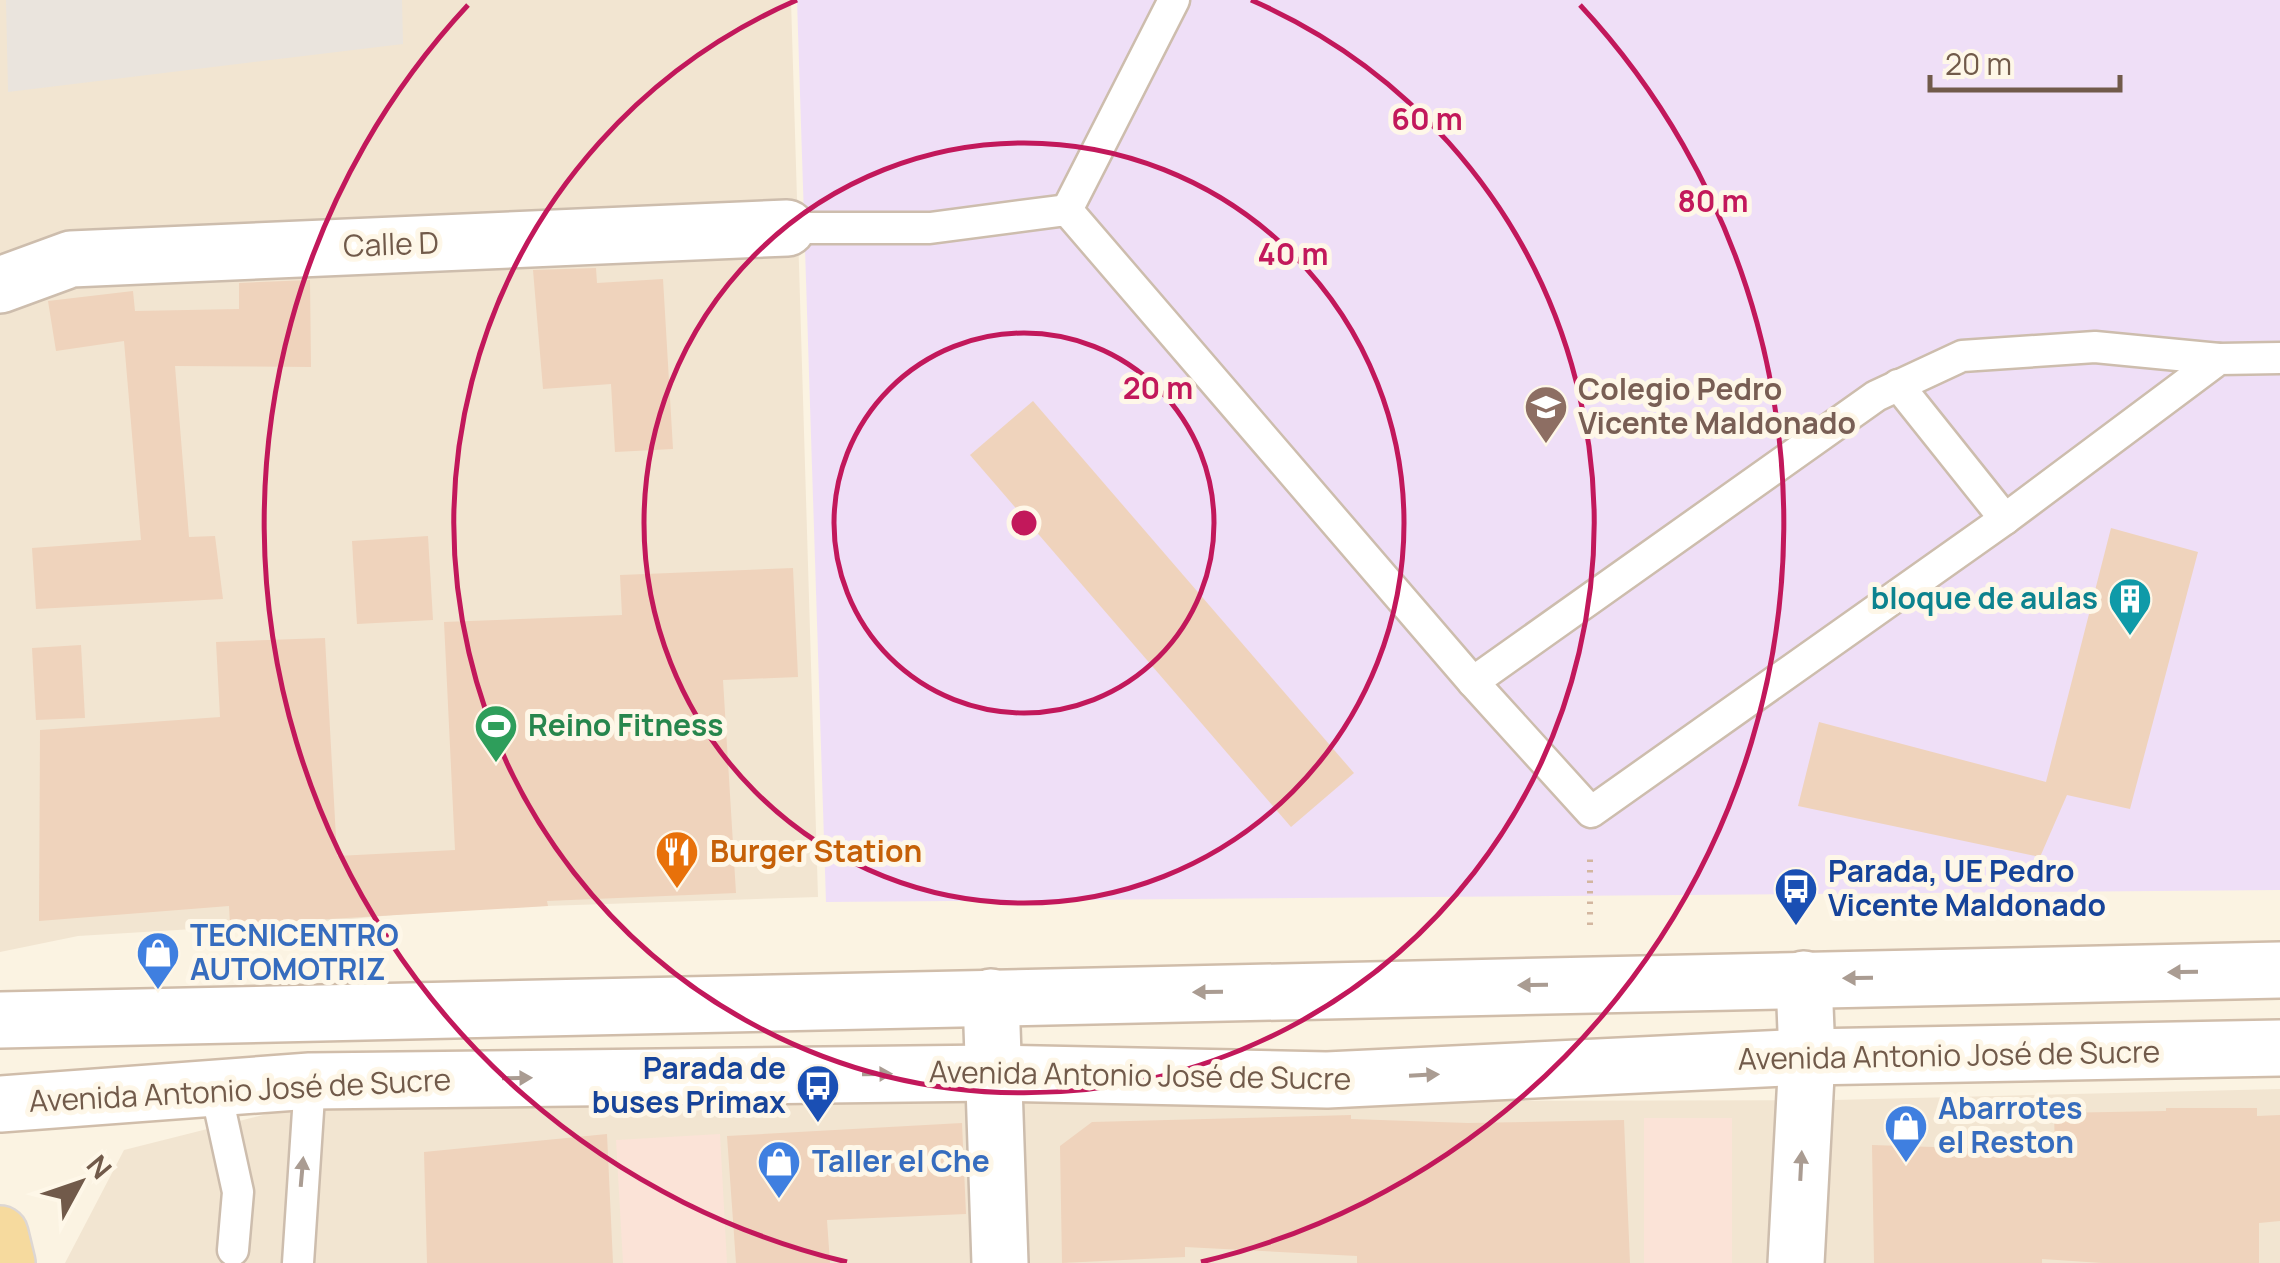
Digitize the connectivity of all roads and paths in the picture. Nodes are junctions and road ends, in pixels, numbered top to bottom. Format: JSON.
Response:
{"nodes":[{"id":1,"x":1174,"y":0,"type":"edge"},
{"id":2,"x":1067,"y":210,"type":"junction"},
{"id":3,"x":787,"y":228,"type":"joint"},
{"id":4,"x":0,"y":285,"type":"edge"},
{"id":5,"x":2280,"y":358,"type":"edge"},
{"id":6,"x":2219,"y":359,"type":"junction"},
{"id":7,"x":1898,"y":385,"type":"junction"},
{"id":8,"x":2005,"y":519,"type":"junction"},
{"id":9,"x":1473,"y":682,"type":"junction"},
{"id":10,"x":1591,"y":812,"type":"junction"},
{"id":11,"x":2280,"y":970,"type":"edge"},
{"id":12,"x":1804,"y":979,"type":"junction"},
{"id":13,"x":1590,"y":984,"type":"junction"},
{"id":14,"x":992,"y":997,"type":"junction"},
{"id":15,"x":0,"y":1020,"type":"edge"},
{"id":16,"x":2280,"y":1048,"type":"edge"},
{"id":17,"x":1807,"y":1057,"type":"junction"},
{"id":18,"x":993,"y":1073,"type":"junction"},
{"id":19,"x":310,"y":1081,"type":"junction"},
{"id":20,"x":215,"y":1087,"type":"junction"},
{"id":21,"x":0,"y":1104,"type":"edge"},
{"id":22,"x":0,"y":1234,"type":"edge"},
{"id":23,"x":233,"y":1250,"type":"dead end"},
{"id":24,"x":6,"y":1263,"type":"edge"},
{"id":25,"x":298,"y":1263,"type":"edge"},
{"id":26,"x":1000,"y":1263,"type":"edge"},
{"id":27,"x":1796,"y":1263,"type":"edge"}],
"edges":[{"from":1,"to":2,"type":"lane"},
{"from":2,"to":3,"type":"lane"},
{"from":2,"to":9,"type":"lane"},
{"from":3,"to":4,"type":"main road","name":"Calle D"},
{"from":5,"to":6,"type":"lane"},
{"from":6,"to":7,"type":"lane"},
{"from":6,"to":8,"type":"lane"},
{"from":7,"to":8,"type":"lane"},
{"from":7,"to":9,"type":"lane"},
{"from":8,"to":10,"type":"lane"},
{"from":9,"to":10,"type":"lane"},
{"from":10,"to":13,"type":"path"},
{"from":11,"to":12,"type":"main road","one_way":true},
{"from":12,"to":13,"type":"main road"},
{"from":12,"to":17,"type":"main road"},
{"from":13,"to":14,"type":"main road","one_way":true},
{"from":14,"to":15,"type":"main road"},
{"from":14,"to":18,"type":"main road"},
{"from":16,"to":17,"type":"main road","name":"Avenida Antonio José de Sucre"},
{"from":18,"to":17,"type":"main road","name":"Avenida Antonio José de Sucre","one_way":true},
{"from":27,"to":17,"type":"main road","one_way":true},
{"from":19,"to":18,"type":"main road","name":"Avenida Antonio José de Sucre","one_way":true},
{"from":18,"to":26,"type":"main road"},
{"from":19,"to":20,"type":"main road","name":"Avenida Antonio José de Sucre"},
{"from":25,"to":19,"type":"lane","one_way":true},
{"from":20,"to":21,"type":"main road","name":"Avenida Antonio José de Sucre"},
{"from":20,"to":23,"type":"lane"},
{"from":22,"to":24,"type":"main road"}]}
